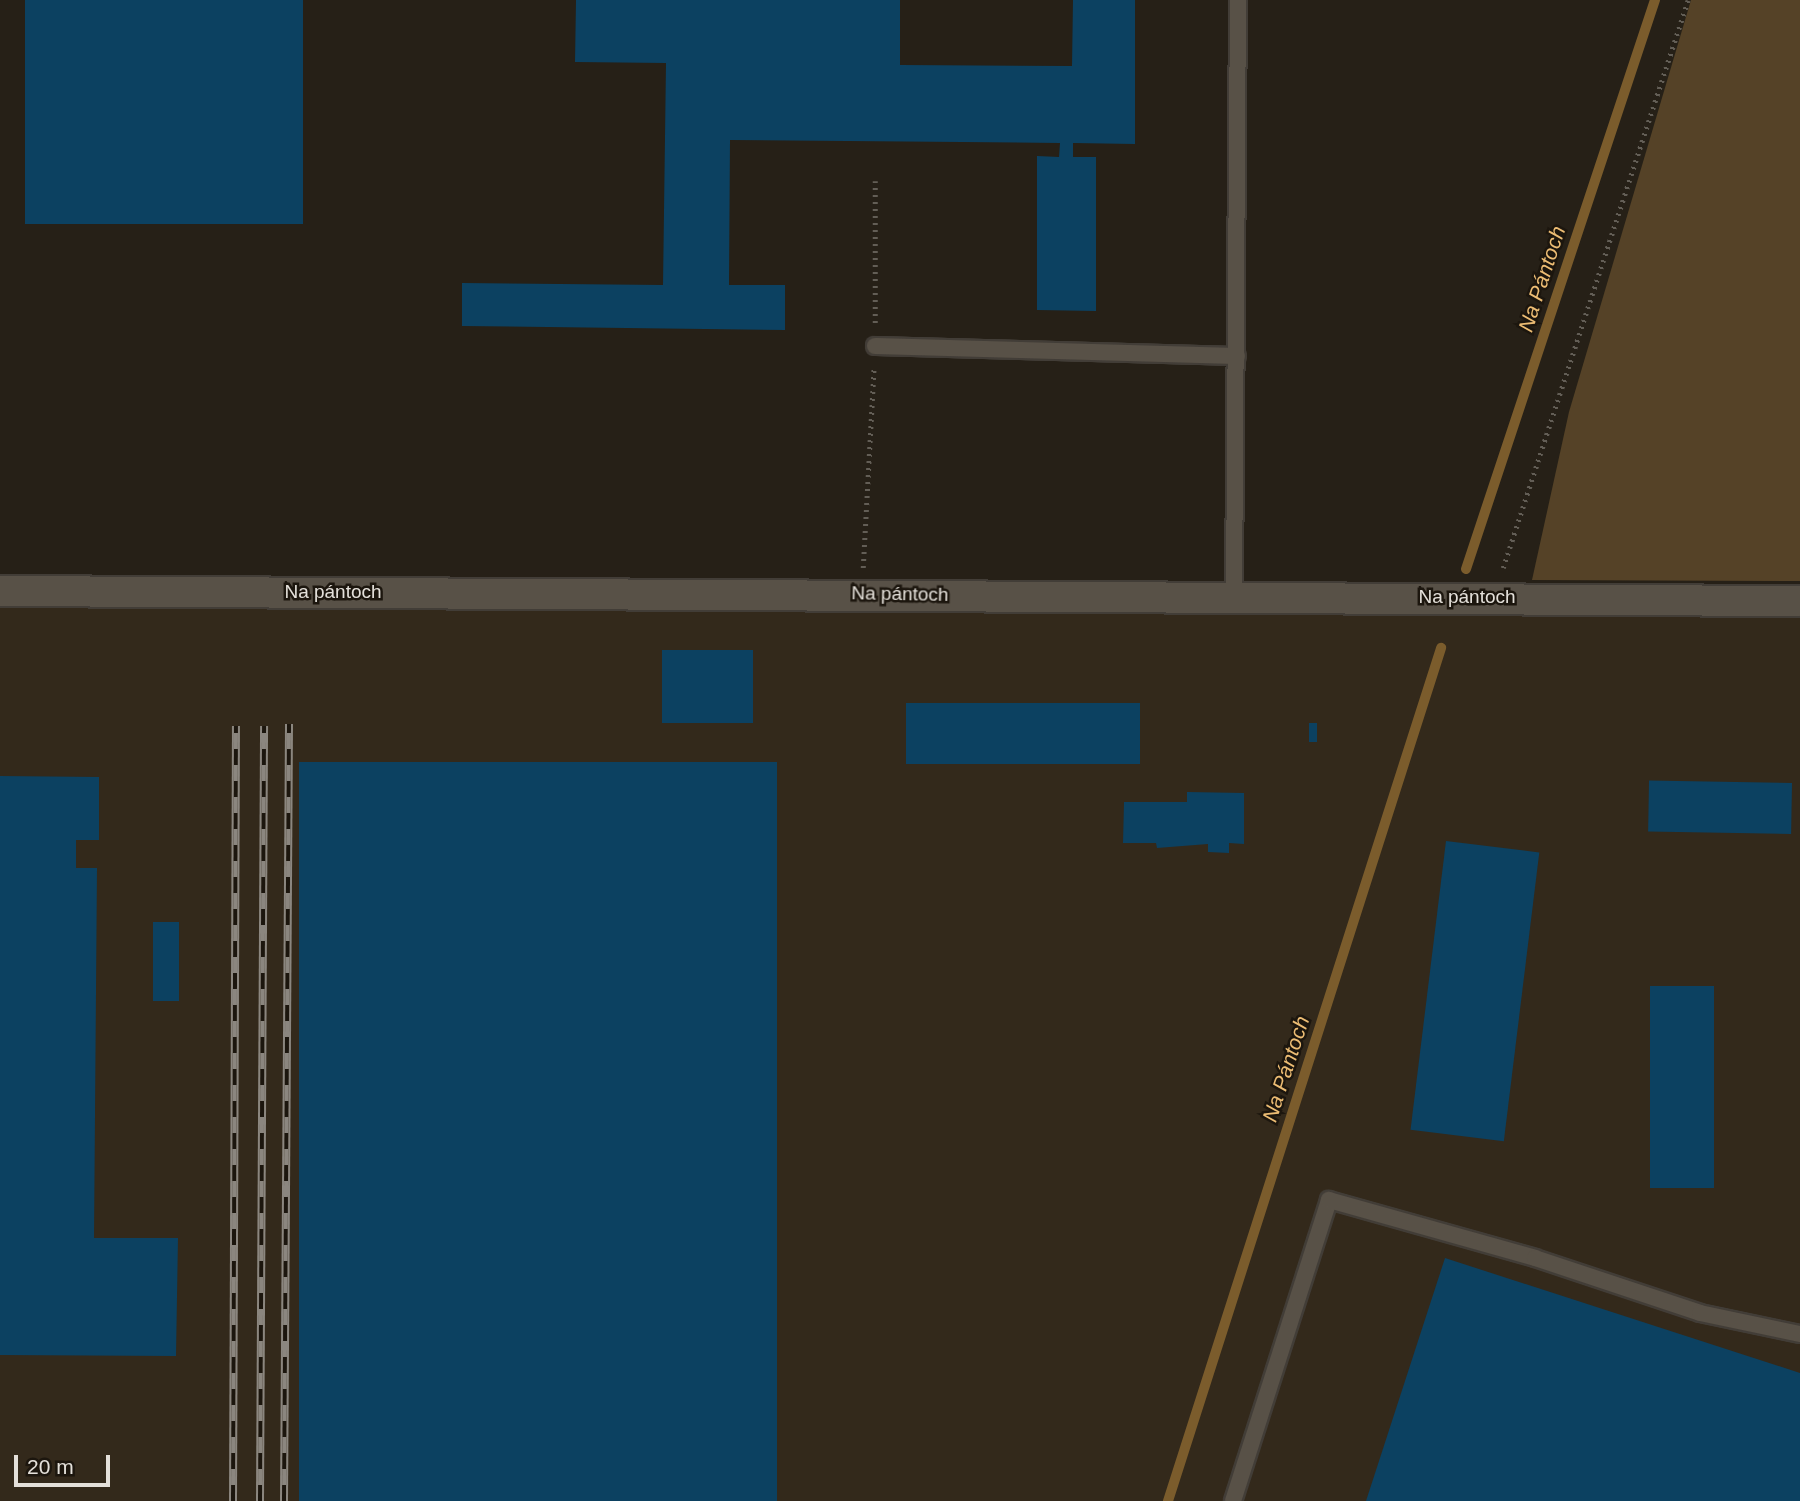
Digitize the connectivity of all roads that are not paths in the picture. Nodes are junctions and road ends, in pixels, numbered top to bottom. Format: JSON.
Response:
{"nodes":[{"id":1,"x":1238,"y":0,"type":"edge"},
{"id":2,"x":875,"y":346,"type":"road end"},
{"id":3,"x":1237,"y":356,"type":"junction"},
{"id":4,"x":0,"y":591,"type":"edge"},
{"id":5,"x":1234,"y":598,"type":"junction"},
{"id":6,"x":1800,"y":601,"type":"edge"},
{"id":7,"x":1800,"y":1334,"type":"edge"},
{"id":8,"x":1233,"y":1501,"type":"edge"}],
"edges":[{"from":1,"to":3,"type":"lane"},
{"from":2,"to":3,"type":"lane"},
{"from":3,"to":5,"type":"lane"},
{"from":4,"to":5,"type":"street","name":"Na pántoch"},
{"from":5,"to":6,"type":"street","name":"Na pántoch"},
{"from":7,"to":8,"type":"lane"}]}
